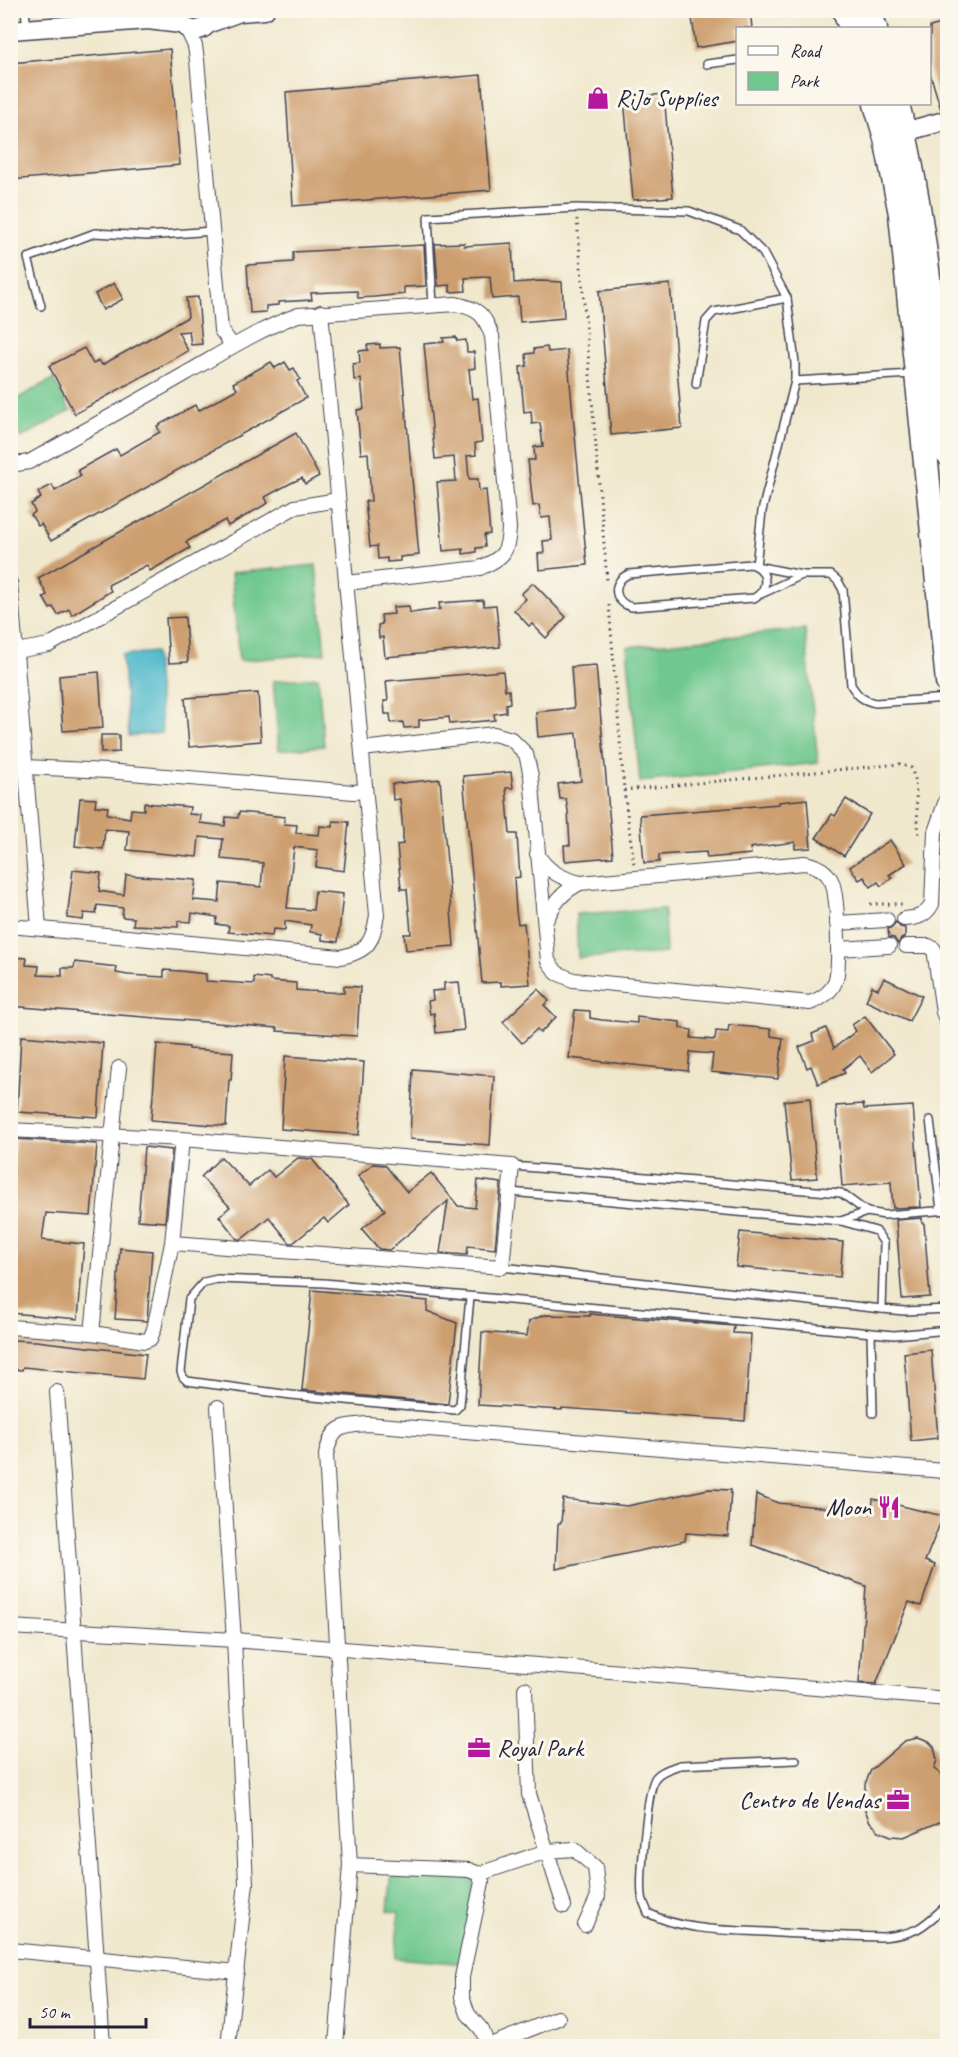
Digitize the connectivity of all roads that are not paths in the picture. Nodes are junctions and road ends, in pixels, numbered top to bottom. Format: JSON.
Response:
{"nodes":[{"id":1,"x":168,"y":10,"type":"edge"},
{"id":2,"x":265,"y":10,"type":"edge"},
{"id":3,"x":845,"y":10,"type":"edge"},
{"id":4,"x":868,"y":10,"type":"edge"},
{"id":5,"x":237,"y":11,"type":"edge"},
{"id":6,"x":148,"y":20,"type":"junction"},
{"id":7,"x":210,"y":20,"type":"edge"},
{"id":8,"x":182,"y":21,"type":"edge"},
{"id":9,"x":21,"y":23,"type":"edge"},
{"id":10,"x":851,"y":27,"type":"edge"},
{"id":11,"x":875,"y":27,"type":"edge"},
{"id":12,"x":197,"y":60,"type":"junction"},
{"id":13,"x":736,"y":60,"type":"edge"},
{"id":14,"x":707,"y":64,"type":"dead end"},
{"id":15,"x":876,"y":105,"type":"edge"},
{"id":16,"x":897,"y":105,"type":"edge"},
{"id":17,"x":948,"y":120,"type":"edge"},
{"id":18,"x":904,"y":132,"type":"junction"},
{"id":19,"x":213,"y":231,"type":"junction"},
{"id":20,"x":787,"y":298,"type":"junction"},
{"id":21,"x":433,"y":305,"type":"junction"},
{"id":22,"x":41,"y":306,"type":"dead end"},
{"id":23,"x":321,"y":312,"type":"junction"},
{"id":24,"x":232,"y":345,"type":"junction"},
{"id":25,"x":934,"y":376,"type":"edge"},
{"id":26,"x":795,"y":381,"type":"junction"},
{"id":27,"x":696,"y":384,"type":"dead end"},
{"id":28,"x":948,"y":454,"type":"edge"},
{"id":29,"x":10,"y":465,"type":"edge"},
{"id":30,"x":338,"y":500,"type":"junction"},
{"id":31,"x":756,"y":566,"type":"junction"},
{"id":32,"x":802,"y":575,"type":"junction"},
{"id":33,"x":10,"y":582,"type":"edge"},
{"id":34,"x":346,"y":583,"type":"junction"},
{"id":35,"x":759,"y":595,"type":"junction"},
{"id":36,"x":16,"y":651,"type":"junction"},
{"id":37,"x":948,"y":682,"type":"edge"},
{"id":38,"x":948,"y":698,"type":"edge"},
{"id":39,"x":362,"y":749,"type":"junction"},
{"id":40,"x":26,"y":766,"type":"junction"},
{"id":41,"x":365,"y":791,"type":"junction"},
{"id":42,"x":948,"y":795,"type":"edge"},
{"id":43,"x":537,"y":854,"type":"junction"},
{"id":44,"x":580,"y":883,"type":"junction"},
{"id":45,"x":904,"y":919,"type":"dead end"},
{"id":46,"x":887,"y":920,"type":"dead end"},
{"id":47,"x":837,"y":923,"type":"junction"},
{"id":48,"x":545,"y":925,"type":"junction"},
{"id":49,"x":10,"y":926,"type":"edge"},
{"id":50,"x":39,"y":927,"type":"junction"},
{"id":51,"x":889,"y":946,"type":"dead end"},
{"id":52,"x":906,"y":946,"type":"dead end"},
{"id":53,"x":838,"y":949,"type":"junction"},
{"id":54,"x":948,"y":1024,"type":"edge"},
{"id":55,"x":118,"y":1068,"type":"dead end"},
{"id":56,"x":930,"y":1120,"type":"dead end"},
{"id":57,"x":10,"y":1130,"type":"edge"},
{"id":58,"x":113,"y":1135,"type":"junction"},
{"id":59,"x":182,"y":1139,"type":"junction"},
{"id":60,"x":512,"y":1166,"type":"junction"},
{"id":61,"x":510,"y":1192,"type":"junction"},
{"id":62,"x":944,"y":1210,"type":"edge"},
{"id":63,"x":867,"y":1212,"type":"junction"},
{"id":64,"x":841,"y":1221,"type":"junction"},
{"id":65,"x":172,"y":1243,"type":"junction"},
{"id":66,"x":502,"y":1267,"type":"junction"},
{"id":67,"x":470,"y":1297,"type":"junction"},
{"id":68,"x":882,"y":1309,"type":"junction"},
{"id":69,"x":948,"y":1309,"type":"edge"},
{"id":70,"x":10,"y":1328,"type":"edge"},
{"id":71,"x":948,"y":1330,"type":"edge"},
{"id":72,"x":871,"y":1332,"type":"junction"},
{"id":73,"x":92,"y":1333,"type":"junction"},
{"id":74,"x":57,"y":1392,"type":"dead end"},
{"id":75,"x":218,"y":1407,"type":"dead end"},
{"id":76,"x":873,"y":1413,"type":"dead end"},
{"id":77,"x":948,"y":1477,"type":"edge"},
{"id":78,"x":10,"y":1627,"type":"edge"},
{"id":79,"x":75,"y":1632,"type":"junction"},
{"id":80,"x":234,"y":1640,"type":"junction"},
{"id":81,"x":338,"y":1649,"type":"junction"},
{"id":82,"x":525,"y":1689,"type":"dead end"},
{"id":83,"x":948,"y":1699,"type":"edge"},
{"id":84,"x":796,"y":1760,"type":"dead end"},
{"id":85,"x":547,"y":1851,"type":"junction"},
{"id":86,"x":350,"y":1865,"type":"junction"},
{"id":87,"x":479,"y":1874,"type":"junction"},
{"id":88,"x":948,"y":1904,"type":"edge"},
{"id":89,"x":564,"y":1906,"type":"dead end"},
{"id":90,"x":585,"y":1925,"type":"dead end"},
{"id":91,"x":10,"y":1950,"type":"edge"},
{"id":92,"x":98,"y":1959,"type":"junction"},
{"id":93,"x":237,"y":1972,"type":"junction"},
{"id":94,"x":558,"y":2018,"type":"dead end"},
{"id":95,"x":103,"y":2046,"type":"edge"},
{"id":96,"x":228,"y":2046,"type":"edge"},
{"id":97,"x":336,"y":2046,"type":"edge"},
{"id":98,"x":488,"y":2046,"type":"edge"}],
"edges":[{"from":1,"to":6,"type":"street"},
{"from":2,"to":5,"type":"street"},
{"from":3,"to":10,"type":"highway"},
{"from":4,"to":11,"type":"highway"},
{"from":5,"to":7,"type":"street"},
{"from":6,"to":8,"type":"street"},
{"from":6,"to":9,"type":"street"},
{"from":7,"to":8,"type":"street"},
{"from":7,"to":12,"type":"street"},
{"from":8,"to":12,"type":"street"},
{"from":12,"to":19,"type":"street"},
{"from":13,"to":14,"type":"lane"},
{"from":15,"to":25,"type":"highway"},
{"from":16,"to":18,"type":"highway"},
{"from":17,"to":18,"type":"street"},
{"from":18,"to":25,"type":"highway"},
{"from":19,"to":22,"type":"lane"},
{"from":19,"to":24,"type":"street"},
{"from":20,"to":21,"type":"lane"},
{"from":20,"to":26,"type":"lane"},
{"from":20,"to":27,"type":"lane"},
{"from":21,"to":23,"type":"street"},
{"from":21,"to":34,"type":"street"},
{"from":23,"to":24,"type":"street"},
{"from":23,"to":30,"type":"street"},
{"from":24,"to":29,"type":"street"},
{"from":25,"to":26,"type":"lane"},
{"from":25,"to":28,"type":"highway"},
{"from":25,"to":37,"type":"highway"},
{"from":26,"to":31,"type":"lane"},
{"from":30,"to":34,"type":"street"},
{"from":30,"to":36,"type":"street"},
{"from":31,"to":32,"type":"lane"},
{"from":31,"to":35,"type":"lane"},
{"from":31,"to":35,"type":"lane"},
{"from":32,"to":35,"type":"lane"},
{"from":32,"to":38,"type":"lane"},
{"from":33,"to":36,"type":"street"},
{"from":34,"to":39,"type":"street"},
{"from":36,"to":40,"type":"street"},
{"from":39,"to":41,"type":"street"},
{"from":39,"to":43,"type":"street"},
{"from":40,"to":41,"type":"street"},
{"from":40,"to":50,"type":"street"},
{"from":41,"to":50,"type":"street"},
{"from":42,"to":45,"type":"street"},
{"from":43,"to":44,"type":"street"},
{"from":43,"to":48,"type":"street"},
{"from":44,"to":47,"type":"street"},
{"from":44,"to":48,"type":"street"},
{"from":46,"to":47,"type":"street"},
{"from":47,"to":53,"type":"street"},
{"from":48,"to":53,"type":"street"},
{"from":49,"to":50,"type":"street"},
{"from":51,"to":53,"type":"street"},
{"from":52,"to":54,"type":"street"},
{"from":55,"to":58,"type":"street"},
{"from":56,"to":62,"type":"lane"},
{"from":57,"to":58,"type":"street"},
{"from":58,"to":59,"type":"street"},
{"from":58,"to":73,"type":"street"},
{"from":59,"to":60,"type":"street"},
{"from":59,"to":65,"type":"street"},
{"from":60,"to":61,"type":"street"},
{"from":60,"to":63,"type":"lane"},
{"from":61,"to":64,"type":"lane"},
{"from":61,"to":66,"type":"street"},
{"from":62,"to":63,"type":"lane"},
{"from":63,"to":64,"type":"lane"},
{"from":64,"to":68,"type":"lane"},
{"from":65,"to":66,"type":"street"},
{"from":65,"to":73,"type":"street"},
{"from":66,"to":68,"type":"lane"},
{"from":67,"to":67,"type":"lane"},
{"from":67,"to":72,"type":"lane"},
{"from":68,"to":69,"type":"lane"},
{"from":70,"to":73,"type":"street"},
{"from":71,"to":72,"type":"lane"},
{"from":72,"to":76,"type":"lane"},
{"from":74,"to":79,"type":"street"},
{"from":75,"to":80,"type":"street"},
{"from":77,"to":81,"type":"street"},
{"from":78,"to":79,"type":"street"},
{"from":79,"to":80,"type":"street"},
{"from":79,"to":92,"type":"street"},
{"from":80,"to":81,"type":"street"},
{"from":80,"to":93,"type":"street"},
{"from":81,"to":83,"type":"street"},
{"from":81,"to":86,"type":"street"},
{"from":82,"to":85,"type":"street"},
{"from":84,"to":88,"type":"lane"},
{"from":85,"to":87,"type":"street"},
{"from":85,"to":89,"type":"street"},
{"from":85,"to":90,"type":"street"},
{"from":86,"to":87,"type":"street"},
{"from":86,"to":97,"type":"street"},
{"from":87,"to":98,"type":"street"},
{"from":91,"to":92,"type":"street"},
{"from":92,"to":93,"type":"street"},
{"from":92,"to":95,"type":"street"},
{"from":93,"to":96,"type":"street"},
{"from":94,"to":98,"type":"street"}]}
